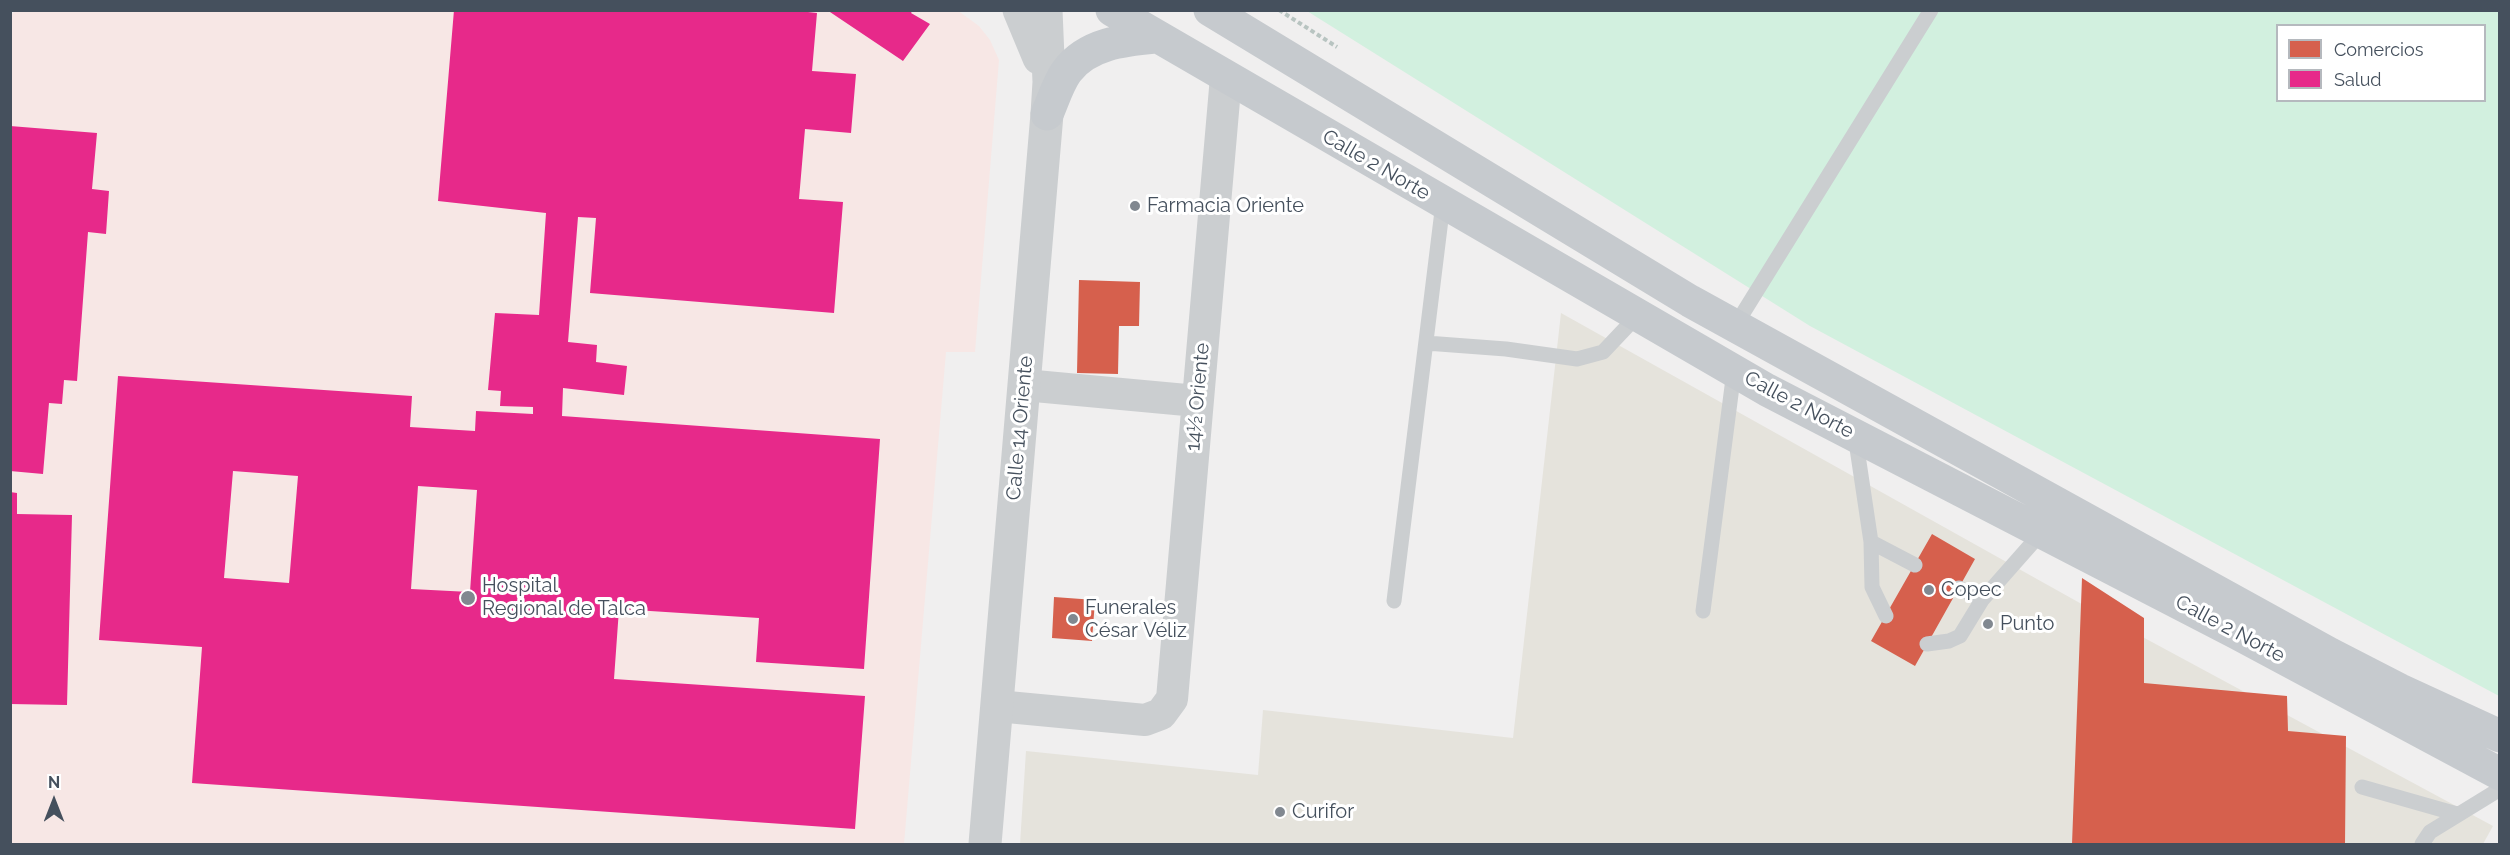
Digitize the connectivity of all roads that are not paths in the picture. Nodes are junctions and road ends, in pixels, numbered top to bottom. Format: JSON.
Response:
{"nodes":[{"id":1,"x":1019,"y":10,"type":"edge"},
{"id":2,"x":1046,"y":10,"type":"edge"},
{"id":3,"x":1112,"y":10,"type":"edge"},
{"id":4,"x":1931,"y":10,"type":"edge"},
{"id":5,"x":1226,"y":15,"type":"edge"},
{"id":6,"x":1157,"y":37,"type":"junction"},
{"id":7,"x":1226,"y":77,"type":"junction"},
{"id":8,"x":1049,"y":82,"type":"junction"},
{"id":9,"x":1047,"y":114,"type":"junction"},
{"id":10,"x":1443,"y":203,"type":"junction"},
{"id":11,"x":1637,"y":316,"type":"junction"},
{"id":12,"x":1735,"y":326,"type":"junction"},
{"id":13,"x":1426,"y":343,"type":"junction"},
{"id":14,"x":1734,"y":371,"type":"junction"},
{"id":15,"x":1024,"y":385,"type":"junction"},
{"id":16,"x":1197,"y":402,"type":"junction"},
{"id":17,"x":1855,"y":435,"type":"junction"},
{"id":18,"x":2042,"y":532,"type":"junction"},
{"id":19,"x":1871,"y":542,"type":"junction"},
{"id":20,"x":1915,"y":565,"type":"dead end"},
{"id":21,"x":1959,"y":588,"type":"dead end"},
{"id":22,"x":1982,"y":600,"type":"junction"},
{"id":23,"x":1394,"y":601,"type":"dead end"},
{"id":24,"x":1704,"y":611,"type":"dead end"},
{"id":25,"x":1886,"y":616,"type":"dead end"},
{"id":26,"x":1927,"y":644,"type":"dead end"},
{"id":27,"x":997,"y":706,"type":"junction"},
{"id":28,"x":2499,"y":736,"type":"edge"},
{"id":29,"x":2499,"y":774,"type":"edge"},
{"id":30,"x":2362,"y":787,"type":"dead end"},
{"id":31,"x":2499,"y":789,"type":"edge"},
{"id":32,"x":2457,"y":814,"type":"junction"},
{"id":33,"x":985,"y":844,"type":"edge"},
{"id":34,"x":2422,"y":844,"type":"edge"}],
"edges":[{"from":1,"to":8,"type":"street"},
{"from":2,"to":8,"type":"street","name":"Calle 14 Oriente"},
{"from":3,"to":6,"type":"main road","name":"Calle 2 Norte"},
{"from":4,"to":12,"type":"lane"},
{"from":5,"to":12,"type":"main road","name":"Calle 2 Norte"},
{"from":6,"to":7,"type":"main road","name":"Calle 2 Norte"},
{"from":6,"to":9,"type":"main road"},
{"from":7,"to":10,"type":"main road","name":"Calle 2 Norte"},
{"from":7,"to":16,"type":"street","name":"14½ Oriente"},
{"from":8,"to":9,"type":"street","name":"Calle 14 Oriente"},
{"from":9,"to":15,"type":"street","name":"Calle 14 Oriente"},
{"from":10,"to":11,"type":"main road","name":"Calle 2 Norte"},
{"from":10,"to":13,"type":"lane"},
{"from":11,"to":13,"type":"lane"},
{"from":11,"to":14,"type":"main road","name":"Calle 2 Norte"},
{"from":12,"to":28,"type":"main road","name":"Calle 2 Norte"},
{"from":13,"to":23,"type":"lane"},
{"from":14,"to":17,"type":"main road","name":"Calle 2 Norte"},
{"from":14,"to":24,"type":"lane"},
{"from":15,"to":16,"type":"street"},
{"from":15,"to":27,"type":"street","name":"Calle 14 Oriente"},
{"from":16,"to":27,"type":"street","name":"14½ Oriente"},
{"from":17,"to":18,"type":"main road","name":"Calle 2 Norte"},
{"from":17,"to":19,"type":"lane"},
{"from":18,"to":22,"type":"lane"},
{"from":18,"to":29,"type":"main road","name":"Calle 2 Norte"},
{"from":19,"to":20,"type":"lane"},
{"from":19,"to":25,"type":"lane"},
{"from":21,"to":22,"type":"lane"},
{"from":22,"to":26,"type":"lane"},
{"from":27,"to":33,"type":"street","name":"Calle 14 Oriente"},
{"from":30,"to":32,"type":"lane"},
{"from":31,"to":32,"type":"lane"},
{"from":32,"to":34,"type":"lane"}]}
